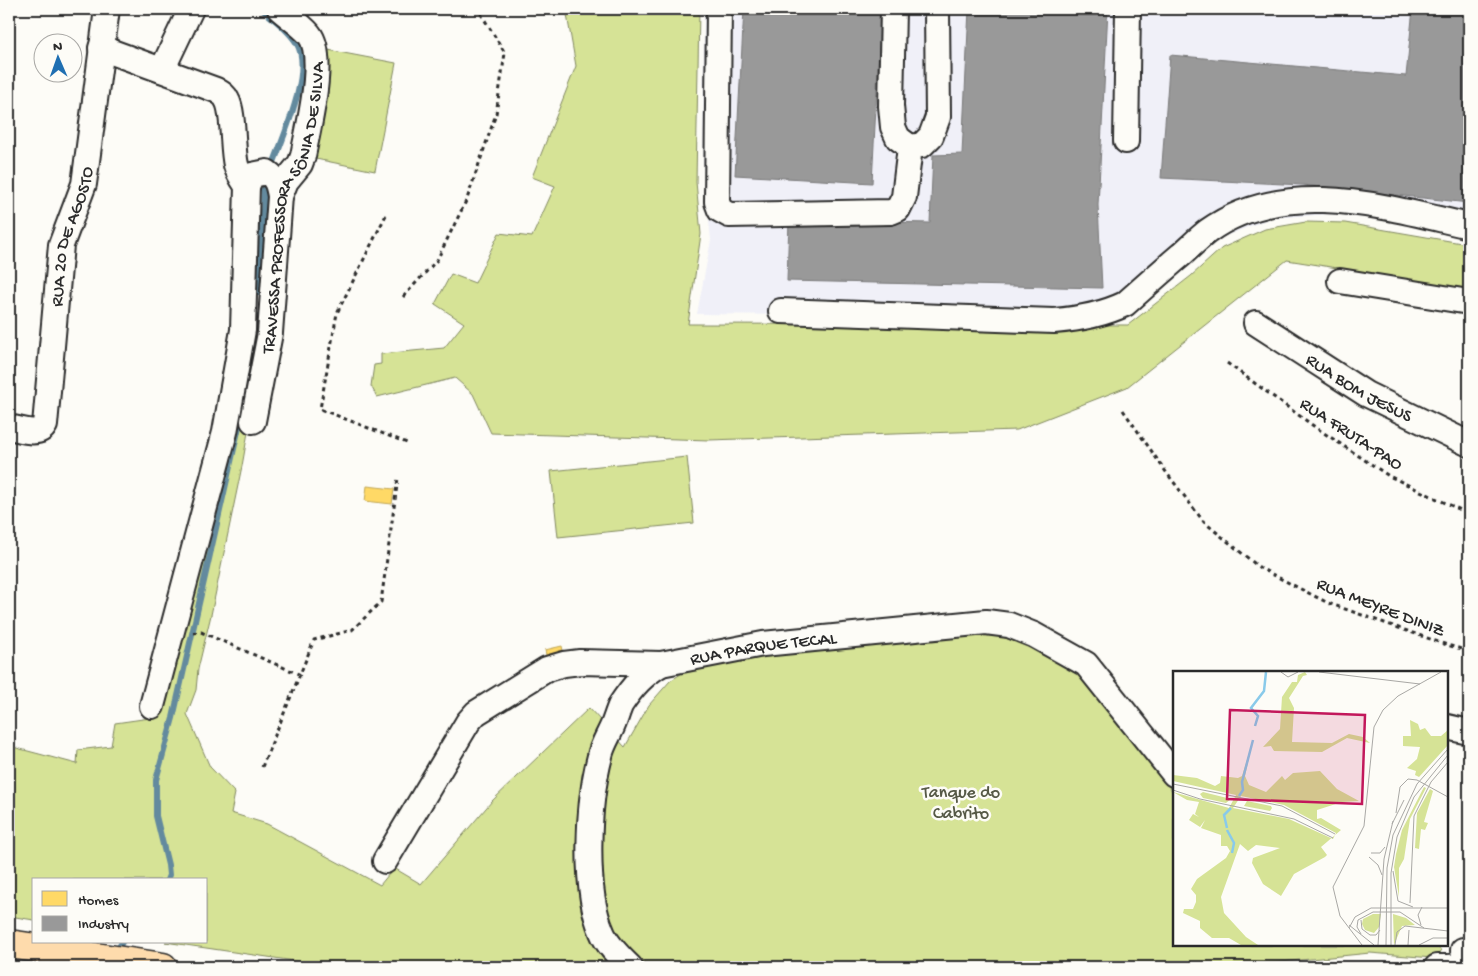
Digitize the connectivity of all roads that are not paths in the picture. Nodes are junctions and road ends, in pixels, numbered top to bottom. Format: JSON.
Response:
{"nodes":[{"id":1,"x":107,"y":9,"type":"edge"},
{"id":2,"x":191,"y":9,"type":"edge"},
{"id":3,"x":280,"y":9,"type":"edge"},
{"id":4,"x":719,"y":9,"type":"edge"},
{"id":5,"x":892,"y":9,"type":"edge"},
{"id":6,"x":937,"y":9,"type":"edge"},
{"id":7,"x":1128,"y":9,"type":"edge"},
{"id":8,"x":101,"y":48,"type":"junction"},
{"id":9,"x":162,"y":70,"type":"junction"},
{"id":10,"x":1126,"y":141,"type":"dead end"},
{"id":11,"x":910,"y":147,"type":"junction"},
{"id":12,"x":247,"y":186,"type":"junction"},
{"id":13,"x":280,"y":196,"type":"junction"},
{"id":14,"x":1469,"y":226,"type":"edge"},
{"id":15,"x":1340,"y":281,"type":"dead end"},
{"id":16,"x":1469,"y":302,"type":"edge"},
{"id":17,"x":273,"y":304,"type":"junction"},
{"id":18,"x":244,"y":305,"type":"junction"},
{"id":19,"x":781,"y":311,"type":"dead end"},
{"id":20,"x":1256,"y":323,"type":"dead end"},
{"id":21,"x":252,"y":421,"type":"dead end"},
{"id":22,"x":9,"y":427,"type":"edge"},
{"id":23,"x":1469,"y":444,"type":"edge"},
{"id":24,"x":661,"y":664,"type":"junction"},
{"id":25,"x":152,"y":706,"type":"dead end"},
{"id":26,"x":1448,"y":727,"type":"edge"},
{"id":27,"x":1469,"y":732,"type":"edge"},
{"id":28,"x":1173,"y":773,"type":"edge"},
{"id":29,"x":385,"y":861,"type":"dead end"},
{"id":30,"x":9,"y":944,"type":"edge"},
{"id":31,"x":1460,"y":947,"type":"edge"},
{"id":32,"x":163,"y":967,"type":"edge"},
{"id":33,"x":630,"y":967,"type":"edge"},
{"id":34,"x":1437,"y":967,"type":"edge"}],
"edges":[{"from":1,"to":8,"type":"street","name":"RUA 20 DE AGOSTO"},
{"from":2,"to":9,"type":"street"},
{"from":3,"to":13,"type":"street","name":"TRAVESSA PROFESSORA SÔNIA DE SILVA"},
{"from":4,"to":11,"type":"street"},
{"from":5,"to":11,"type":"street"},
{"from":6,"to":11,"type":"street"},
{"from":7,"to":10,"type":"street"},
{"from":8,"to":9,"type":"street"},
{"from":8,"to":22,"type":"street","name":"RUA 20 DE AGOSTO"},
{"from":9,"to":12,"type":"street"},
{"from":12,"to":13,"type":"street"},
{"from":12,"to":18,"type":"street"},
{"from":13,"to":17,"type":"street","name":"TRAVESSA PROFESSORA SÔNIA DE SILVA"},
{"from":14,"to":19,"type":"street"},
{"from":15,"to":16,"type":"street"},
{"from":17,"to":18,"type":"street"},
{"from":17,"to":21,"type":"street","name":"TRAVESSA PROFESSORA SÔNIA DE SILVA"},
{"from":18,"to":25,"type":"street"},
{"from":20,"to":23,"type":"street","name":"RUA BOM JESUS"},
{"from":24,"to":28,"type":"street","name":"RUA PARQUE TECAL"},
{"from":24,"to":29,"type":"street","name":"RUA PARQUE TECAL"},
{"from":24,"to":33,"type":"street"},
{"from":26,"to":27,"type":"street"},
{"from":30,"to":32,"type":"main road"},
{"from":31,"to":34,"type":"street"}]}
